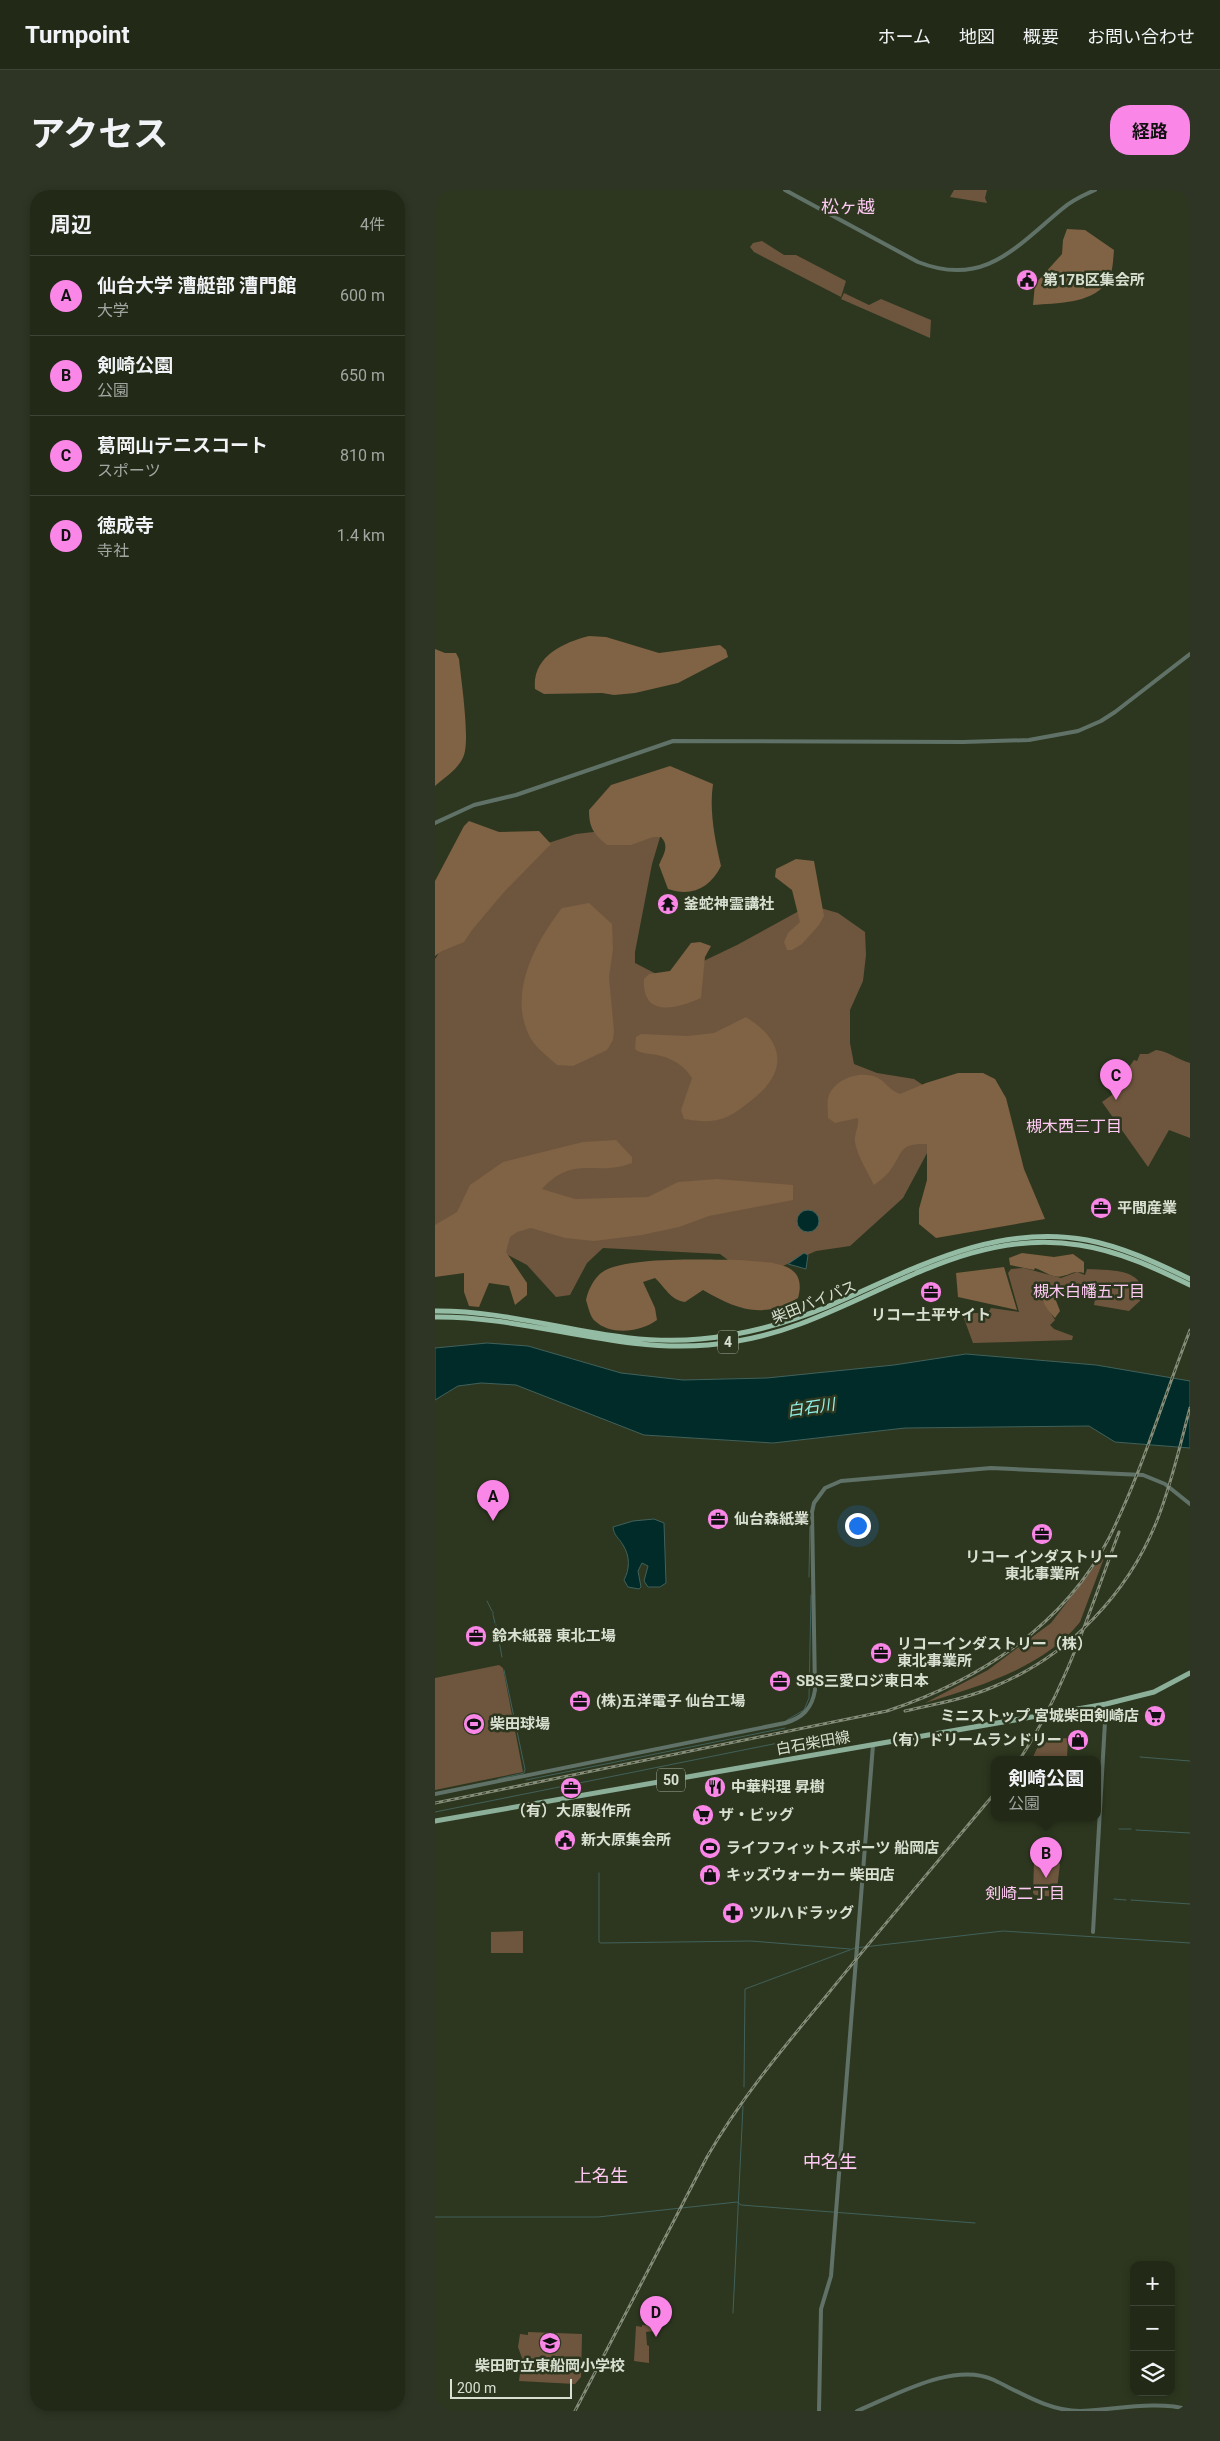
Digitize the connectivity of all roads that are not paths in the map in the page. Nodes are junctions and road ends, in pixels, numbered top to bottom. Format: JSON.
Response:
{"nodes":[{"id":1,"x":785,"y":190,"type":"edge"},
{"id":2,"x":1095,"y":190,"type":"edge"},
{"id":3,"x":1190,"y":654,"type":"edge"},
{"id":4,"x":435,"y":824,"type":"edge"},
{"id":5,"x":1007,"y":1242,"type":"junction"},
{"id":6,"x":1190,"y":1279,"type":"edge"},
{"id":7,"x":1190,"y":1285,"type":"edge"},
{"id":8,"x":435,"y":1311,"type":"edge"},
{"id":9,"x":435,"y":1317,"type":"edge"},
{"id":10,"x":1190,"y":1504,"type":"edge"},
{"id":11,"x":1190,"y":1673,"type":"edge"},
{"id":12,"x":1106,"y":1704,"type":"junction"},
{"id":13,"x":873,"y":1745,"type":"junction"},
{"id":14,"x":1101,"y":1792,"type":"edge"},
{"id":15,"x":435,"y":1794,"type":"edge"},
{"id":16,"x":435,"y":1821,"type":"edge"},
{"id":17,"x":1099,"y":1821,"type":"edge"},
{"id":18,"x":1093,"y":1932,"type":"dead end"},
{"id":19,"x":1190,"y":2410,"type":"edge"},
{"id":20,"x":819,"y":2411,"type":"edge"},
{"id":21,"x":857,"y":2411,"type":"edge"}],
"edges":[{"from":1,"to":2,"type":"street"},
{"from":3,"to":4,"type":"street"},
{"from":5,"to":6,"type":"highway","name":"柴田バイパス","number":"4"},
{"from":5,"to":7,"type":"highway","name":"柴田バイパス","number":"4"},
{"from":5,"to":8,"type":"highway","name":"柴田バイパス","number":"4"},
{"from":5,"to":9,"type":"highway","name":"柴田バイパス","number":"4"},
{"from":10,"to":15,"type":"street"},
{"from":11,"to":12,"type":"main road","name":"白石柴田線","number":"50"},
{"from":12,"to":13,"type":"main road","name":"白石柴田線","number":"50"},
{"from":12,"to":14,"type":"street"},
{"from":13,"to":16,"type":"main road","name":"白石柴田線","number":"50"},
{"from":13,"to":20,"type":"street"},
{"from":17,"to":18,"type":"street"},
{"from":19,"to":21,"type":"street"}]}
